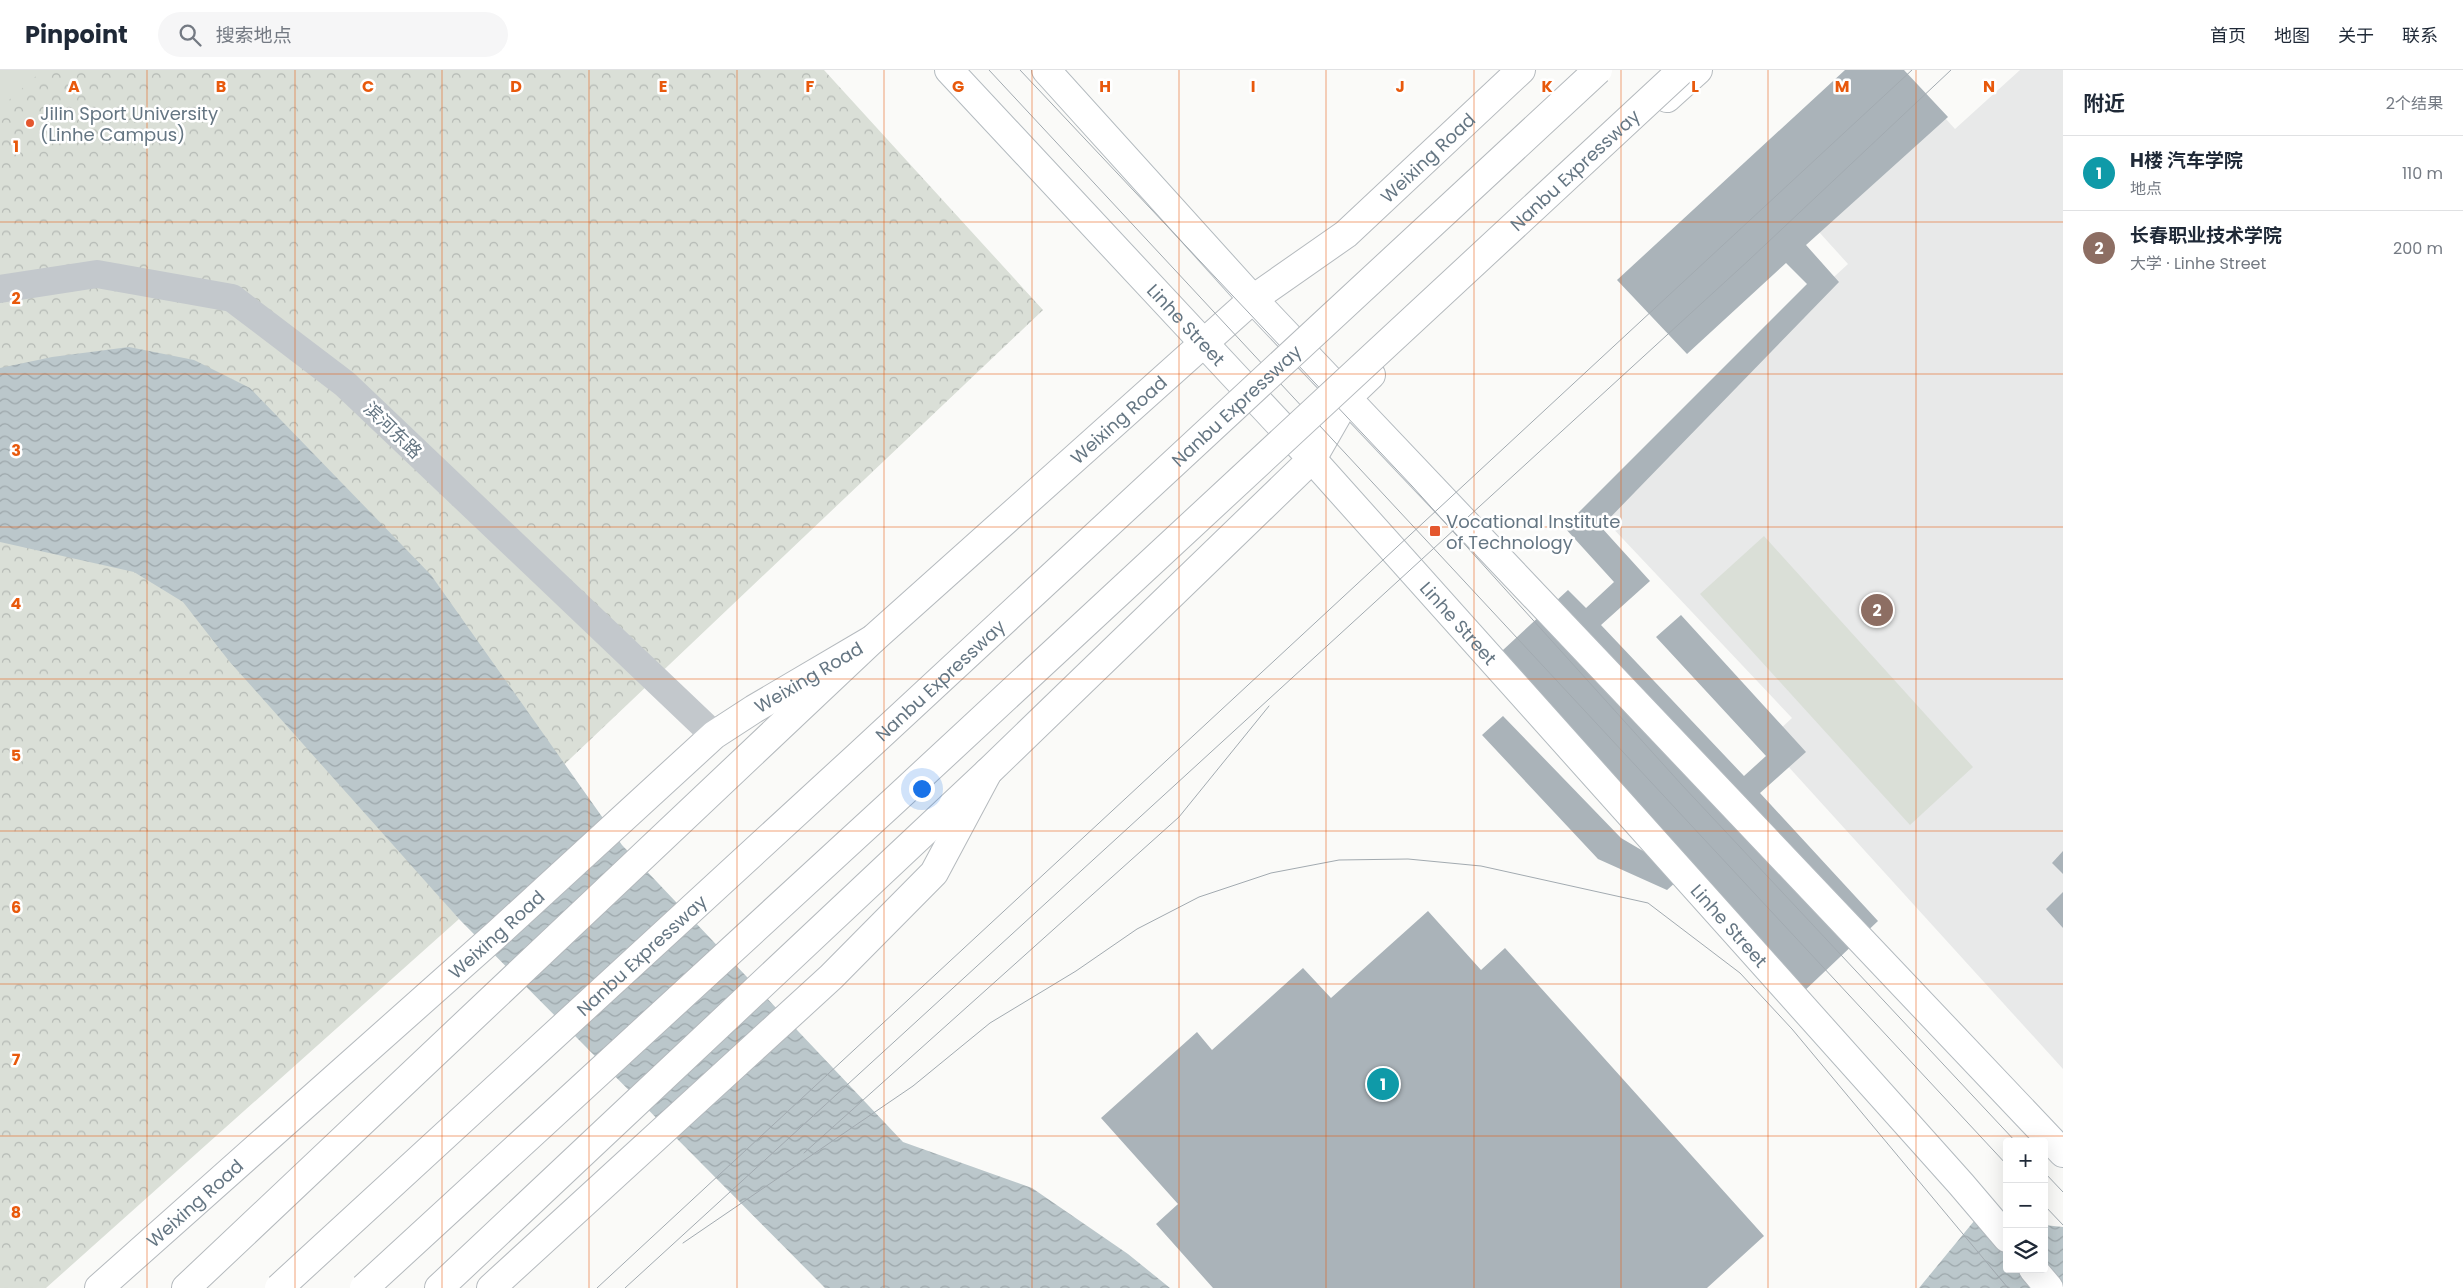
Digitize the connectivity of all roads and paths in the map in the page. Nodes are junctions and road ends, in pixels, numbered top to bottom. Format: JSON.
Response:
{"nodes":[{"id":1,"x":949,"y":70,"type":"edge"},
{"id":2,"x":1046,"y":70,"type":"edge"},
{"id":3,"x":1521,"y":70,"type":"edge"},
{"id":4,"x":1598,"y":70,"type":"edge"},
{"id":5,"x":1682,"y":70,"type":"edge"},
{"id":6,"x":1698,"y":70,"type":"edge"},
{"id":7,"x":0,"y":290,"type":"edge"},
{"id":8,"x":1253,"y":299,"type":"junction"},
{"id":9,"x":1202,"y":342,"type":"junction"},
{"id":10,"x":1347,"y":398,"type":"junction"},
{"id":11,"x":1312,"y":459,"type":"junction"},
{"id":12,"x":874,"y":639,"type":"junction"},
{"id":13,"x":714,"y":735,"type":"junction"},
{"id":14,"x":988,"y":772,"type":"junction"},
{"id":15,"x":2059,"y":1149,"type":"edge"},
{"id":16,"x":2003,"y":1233,"type":"edge"},
{"id":17,"x":2036,"y":1273,"type":"edge"},
{"id":18,"x":99,"y":1288,"type":"edge"},
{"id":19,"x":186,"y":1288,"type":"edge"},
{"id":20,"x":279,"y":1288,"type":"edge"},
{"id":21,"x":364,"y":1288,"type":"edge"},
{"id":22,"x":439,"y":1288,"type":"edge"},
{"id":23,"x":491,"y":1288,"type":"edge"},
{"id":24,"x":2049,"y":1288,"type":"edge"}],
"edges":[{"from":1,"to":9,"type":"main road","name":"Linhe Street"},
{"from":2,"to":8,"type":"main road"},
{"from":3,"to":8,"type":"main road","name":"Weixing Road"},
{"from":4,"to":20,"type":"main road","name":"Nanbu Expressway","bridge":true},
{"from":5,"to":21,"type":"main road","name":"Nanbu Expressway","bridge":true},
{"from":6,"to":10,"type":"main road"},
{"from":7,"to":13,"type":"street","name":"滨河东路"},
{"from":8,"to":9,"type":"main road","name":"Weixing Road"},
{"from":8,"to":10,"type":"main road"},
{"from":9,"to":11,"type":"main road","name":"Linhe Street"},
{"from":9,"to":12,"type":"main road","name":"Weixing Road"},
{"from":10,"to":11,"type":"main road"},
{"from":10,"to":15,"type":"main road"},
{"from":11,"to":14,"type":"main road"},
{"from":11,"to":16,"type":"main road","name":"Linhe Street"},
{"from":12,"to":13,"type":"main road","name":"Weixing Road"},
{"from":12,"to":19,"type":"main road"},
{"from":13,"to":18,"type":"main road","name":"Weixing Road"},
{"from":14,"to":22,"type":"main road"},
{"from":14,"to":23,"type":"main road"},
{"from":17,"to":24,"type":"main road"}]}
